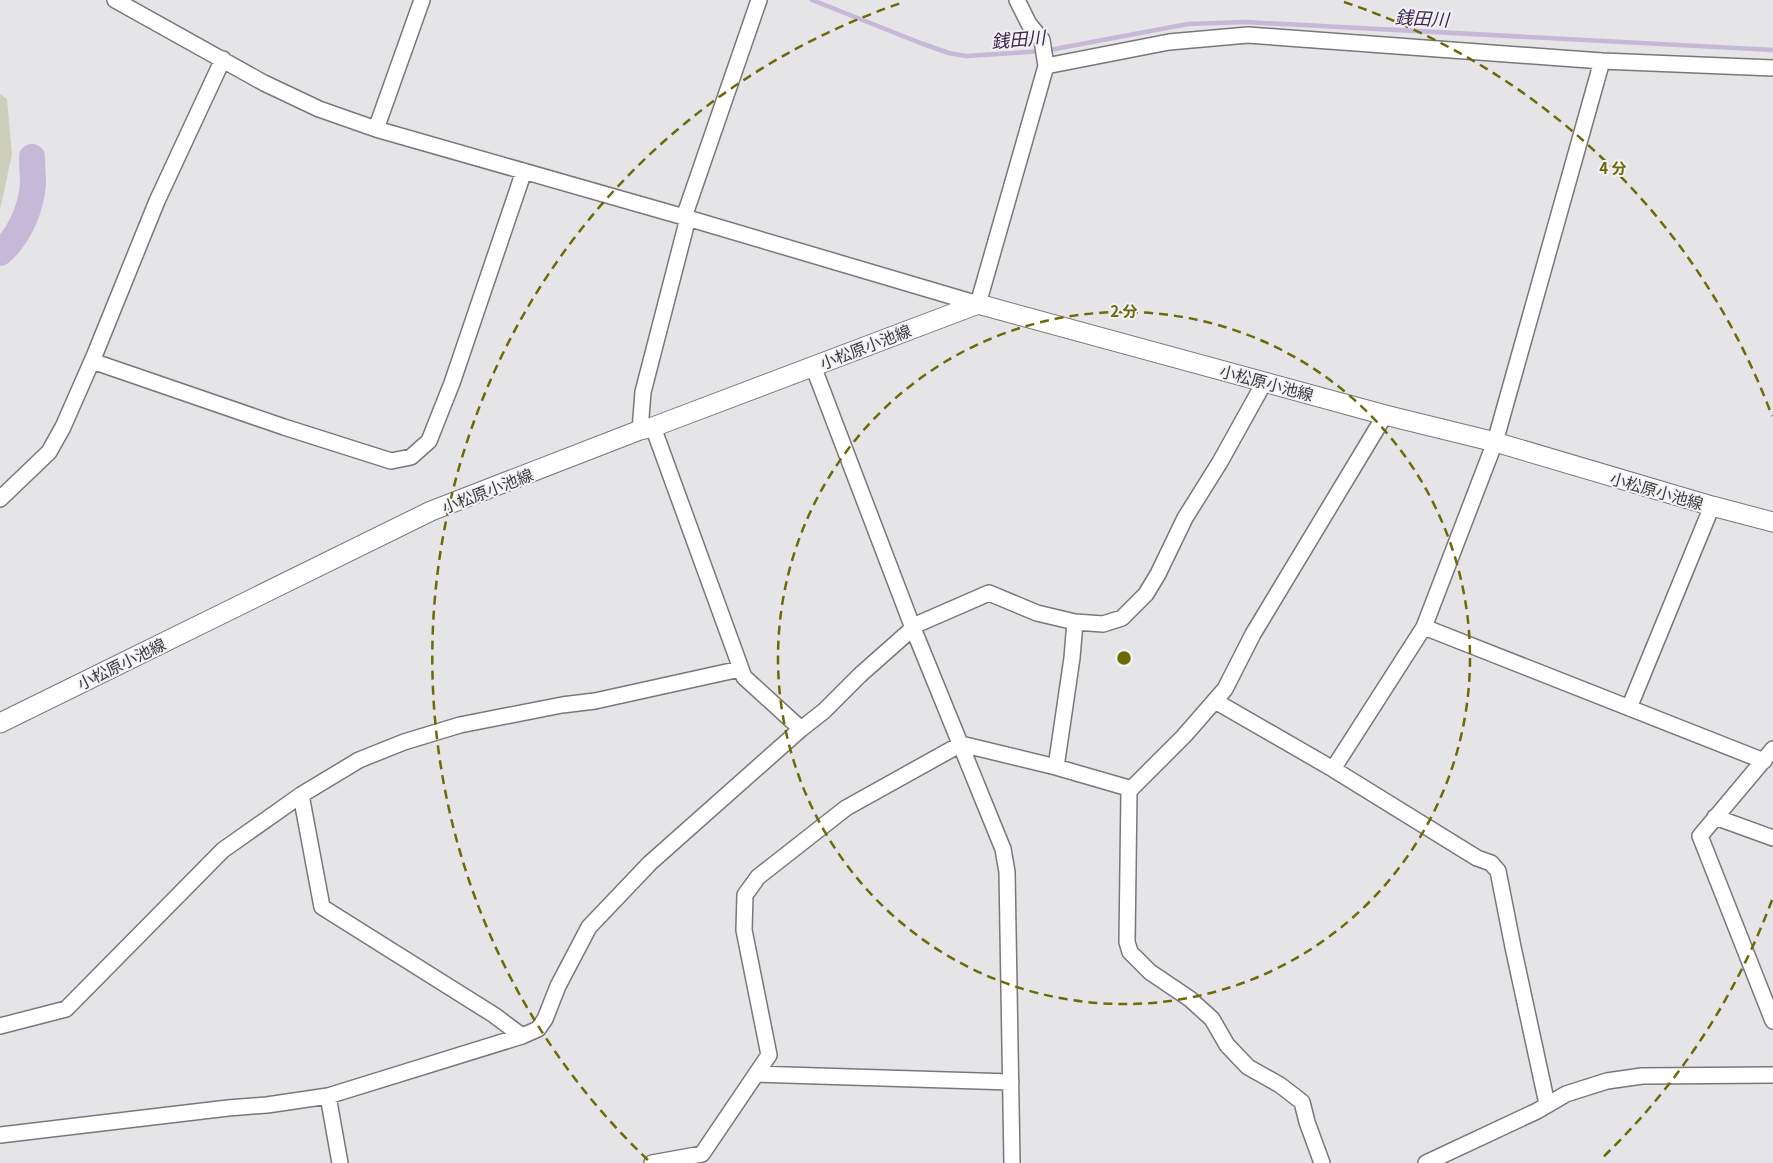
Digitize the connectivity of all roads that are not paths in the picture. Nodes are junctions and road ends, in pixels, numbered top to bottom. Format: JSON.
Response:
{"nodes":[{"id":1,"x":115,"y":0,"type":"edge"},
{"id":2,"x":422,"y":0,"type":"edge"},
{"id":3,"x":759,"y":0,"type":"edge"},
{"id":4,"x":1017,"y":0,"type":"edge"},
{"id":5,"x":223,"y":59,"type":"junction"},
{"id":6,"x":1602,"y":61,"type":"junction"},
{"id":7,"x":1046,"y":66,"type":"junction"},
{"id":8,"x":1773,"y":68,"type":"edge"},
{"id":9,"x":376,"y":129,"type":"junction"},
{"id":10,"x":524,"y":171,"type":"junction"},
{"id":11,"x":686,"y":217,"type":"junction"},
{"id":12,"x":978,"y":304,"type":"junction"},
{"id":13,"x":92,"y":361,"type":"junction"},
{"id":14,"x":813,"y":366,"type":"junction"},
{"id":15,"x":1264,"y":381,"type":"junction"},
{"id":16,"x":1385,"y":415,"type":"junction"},
{"id":17,"x":646,"y":429,"type":"junction"},
{"id":18,"x":1495,"y":442,"type":"junction"},
{"id":19,"x":0,"y":498,"type":"edge"},
{"id":20,"x":1712,"y":506,"type":"junction"},
{"id":21,"x":1773,"y":522,"type":"edge"},
{"id":22,"x":1075,"y":622,"type":"junction"},
{"id":23,"x":1424,"y":627,"type":"junction"},
{"id":24,"x":913,"y":628,"type":"junction"},
{"id":25,"x":740,"y":669,"type":"junction"},
{"id":26,"x":1215,"y":701,"type":"junction"},
{"id":27,"x":1629,"y":708,"type":"junction"},
{"id":28,"x":0,"y":723,"type":"edge"},
{"id":29,"x":801,"y":729,"type":"junction"},
{"id":30,"x":961,"y":744,"type":"junction"},
{"id":31,"x":1769,"y":755,"type":"edge"},
{"id":32,"x":1056,"y":767,"type":"junction"},
{"id":33,"x":1333,"y":769,"type":"junction"},
{"id":34,"x":1129,"y":791,"type":"junction"},
{"id":35,"x":301,"y":795,"type":"junction"},
{"id":36,"x":1716,"y":817,"type":"junction"},
{"id":37,"x":1773,"y":838,"type":"edge"},
{"id":38,"x":1773,"y":1021,"type":"edge"},
{"id":39,"x":0,"y":1026,"type":"edge"},
{"id":40,"x":522,"y":1036,"type":"junction"},
{"id":41,"x":757,"y":1074,"type":"junction"},
{"id":42,"x":1773,"y":1075,"type":"edge"},
{"id":43,"x":1011,"y":1082,"type":"junction"},
{"id":44,"x":328,"y":1096,"type":"junction"},
{"id":45,"x":1547,"y":1104,"type":"junction"},
{"id":46,"x":0,"y":1135,"type":"edge"},
{"id":47,"x":340,"y":1163,"type":"edge"},
{"id":48,"x":652,"y":1163,"type":"edge"},
{"id":49,"x":1012,"y":1163,"type":"edge"},
{"id":50,"x":1322,"y":1163,"type":"edge"},
{"id":51,"x":1426,"y":1163,"type":"edge"}],
"edges":[{"from":1,"to":5,"type":"street"},
{"from":2,"to":9,"type":"street"},
{"from":3,"to":11,"type":"street"},
{"from":4,"to":7,"type":"street"},
{"from":5,"to":9,"type":"street"},
{"from":5,"to":13,"type":"street"},
{"from":6,"to":7,"type":"street"},
{"from":6,"to":8,"type":"street"},
{"from":6,"to":18,"type":"street"},
{"from":7,"to":12,"type":"street"},
{"from":9,"to":10,"type":"street"},
{"from":10,"to":11,"type":"street"},
{"from":10,"to":13,"type":"street"},
{"from":11,"to":12,"type":"street"},
{"from":11,"to":17,"type":"street"},
{"from":12,"to":14,"type":"main road","name":"小松原小池線"},
{"from":12,"to":15,"type":"main road","name":"小松原小池線"},
{"from":13,"to":19,"type":"street"},
{"from":14,"to":17,"type":"main road","name":"小松原小池線"},
{"from":14,"to":24,"type":"street"},
{"from":15,"to":16,"type":"main road","name":"小松原小池線"},
{"from":15,"to":22,"type":"street"},
{"from":16,"to":18,"type":"main road","name":"小松原小池線"},
{"from":16,"to":26,"type":"street"},
{"from":17,"to":25,"type":"street"},
{"from":17,"to":28,"type":"main road","name":"小松原小池線"},
{"from":18,"to":20,"type":"main road","name":"小松原小池線"},
{"from":18,"to":23,"type":"street"},
{"from":20,"to":21,"type":"main road","name":"小松原小池線"},
{"from":20,"to":27,"type":"street"},
{"from":22,"to":24,"type":"street"},
{"from":22,"to":32,"type":"street"},
{"from":23,"to":27,"type":"street"},
{"from":23,"to":33,"type":"street"},
{"from":24,"to":29,"type":"street"},
{"from":24,"to":30,"type":"street"},
{"from":25,"to":29,"type":"street"},
{"from":25,"to":35,"type":"street"},
{"from":26,"to":33,"type":"street"},
{"from":26,"to":34,"type":"street"},
{"from":27,"to":31,"type":"street"},
{"from":29,"to":40,"type":"street"},
{"from":30,"to":32,"type":"street"},
{"from":30,"to":41,"type":"street"},
{"from":30,"to":43,"type":"street"},
{"from":31,"to":36,"type":"street"},
{"from":32,"to":34,"type":"street"},
{"from":33,"to":45,"type":"street"},
{"from":34,"to":50,"type":"street"},
{"from":35,"to":39,"type":"street"},
{"from":35,"to":40,"type":"street"},
{"from":36,"to":37,"type":"street"},
{"from":36,"to":38,"type":"street"},
{"from":40,"to":44,"type":"street"},
{"from":41,"to":43,"type":"street"},
{"from":41,"to":48,"type":"street"},
{"from":42,"to":45,"type":"street"},
{"from":43,"to":49,"type":"street"},
{"from":44,"to":46,"type":"street"},
{"from":44,"to":47,"type":"street"},
{"from":45,"to":51,"type":"street"}]}
